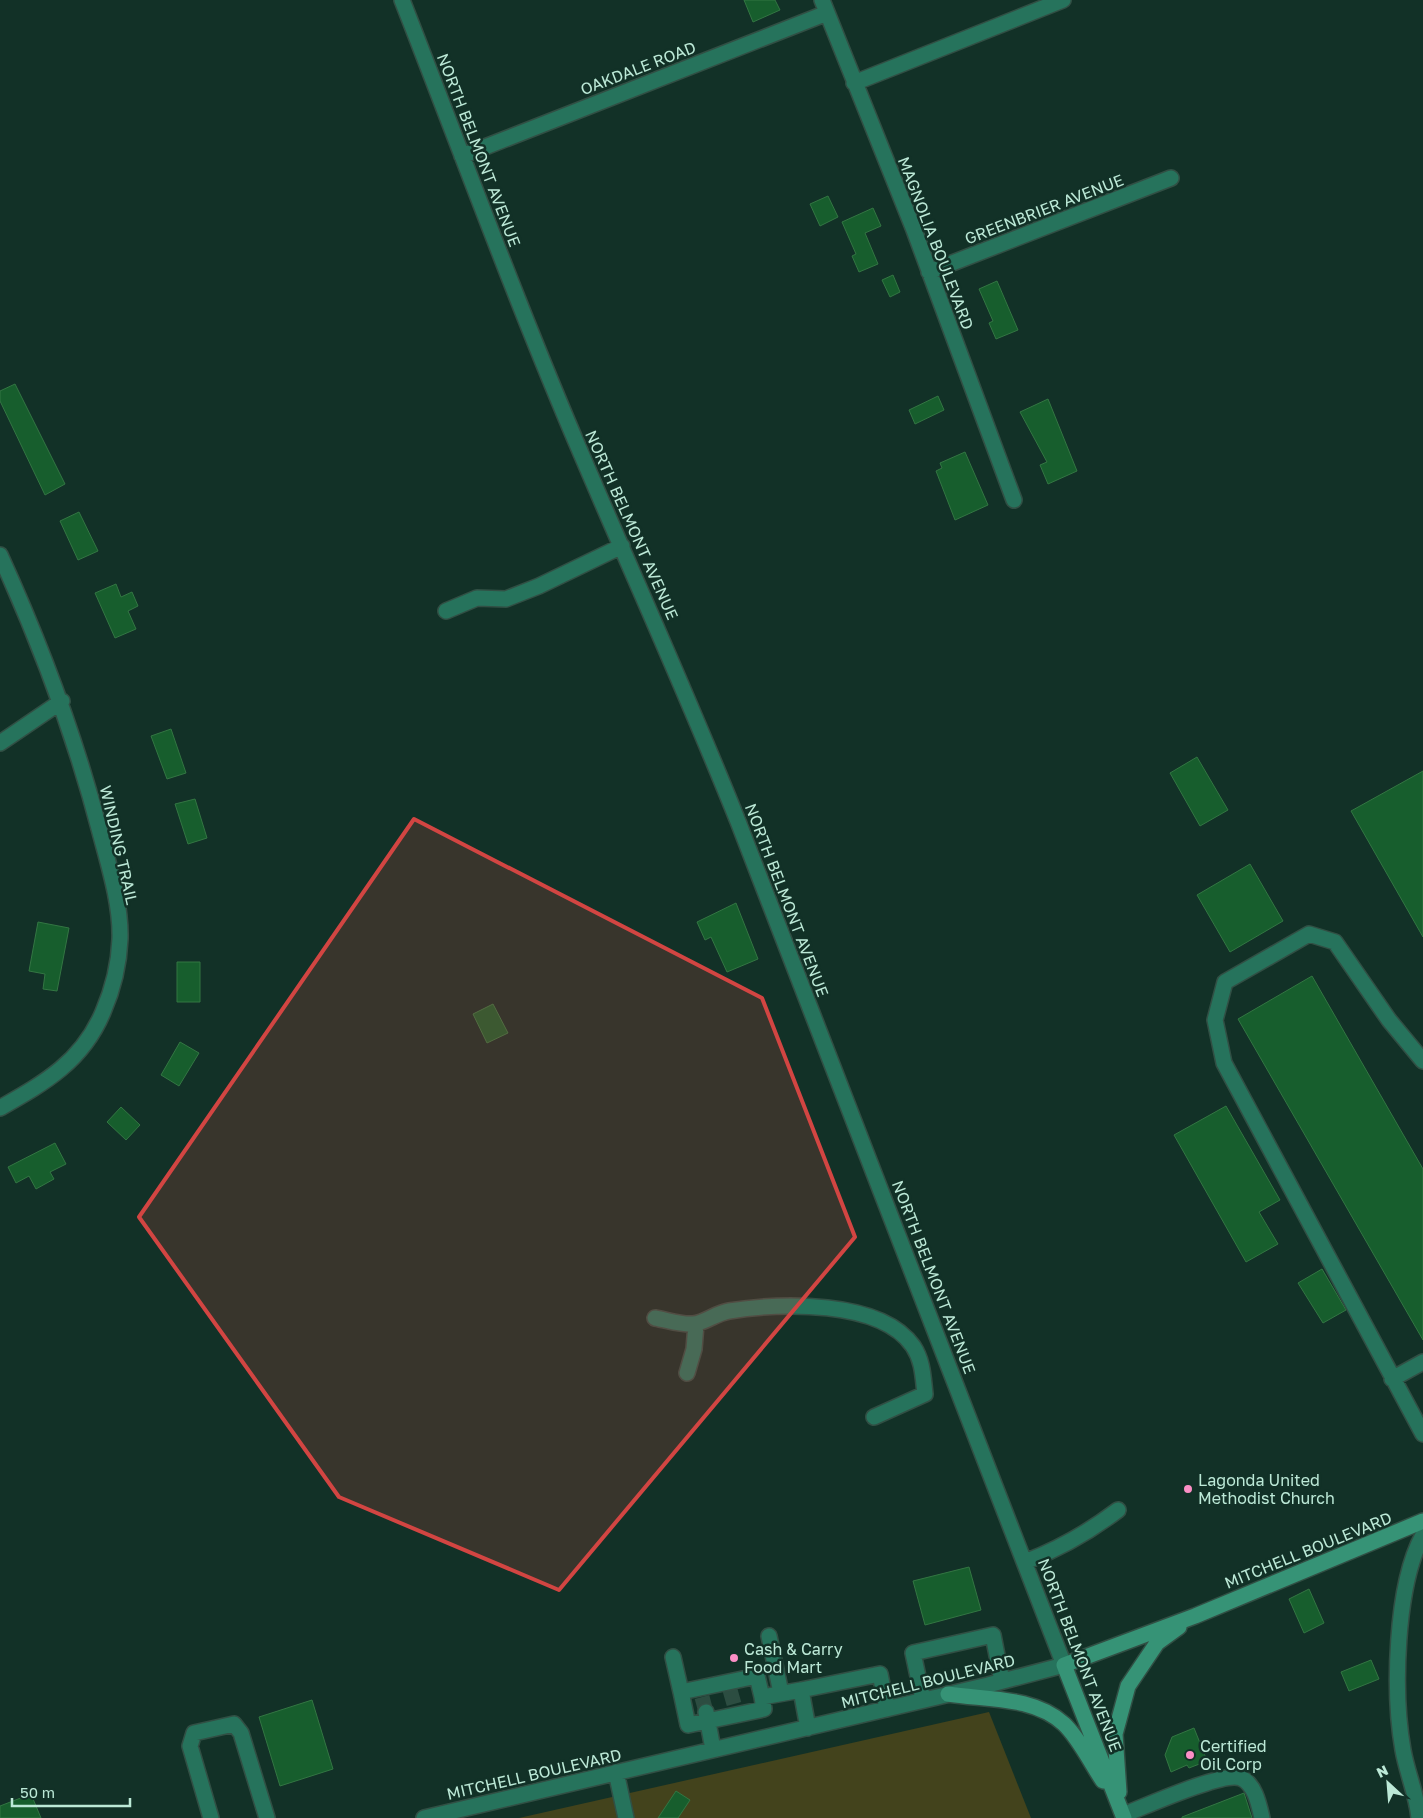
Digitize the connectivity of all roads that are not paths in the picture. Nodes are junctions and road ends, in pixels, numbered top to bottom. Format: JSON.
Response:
{"nodes":[{"id":1,"x":402,"y":0,"type":"edge"},
{"id":2,"x":1063,"y":0,"type":"edge"},
{"id":3,"x":825,"y":7,"type":"edge"},
{"id":4,"x":854,"y":83,"type":"junction"},
{"id":5,"x":462,"y":156,"type":"junction"},
{"id":6,"x":1171,"y":178,"type":"dead end"},
{"id":7,"x":929,"y":272,"type":"junction"},
{"id":8,"x":1014,"y":500,"type":"dead end"},
{"id":9,"x":622,"y":546,"type":"junction"},
{"id":10,"x":0,"y":555,"type":"edge"},
{"id":11,"x":446,"y":611,"type":"dead end"},
{"id":12,"x":62,"y":701,"type":"junction"},
{"id":13,"x":0,"y":743,"type":"edge"},
{"id":14,"x":1423,"y":1061,"type":"edge"},
{"id":15,"x":0,"y":1108,"type":"edge"},
{"id":16,"x":655,"y":1318,"type":"dead end"},
{"id":17,"x":696,"y":1324,"type":"junction"},
{"id":18,"x":939,"y":1338,"type":"junction"},
{"id":19,"x":914,"y":1348,"type":"junction"},
{"id":20,"x":1423,"y":1362,"type":"edge"},
{"id":21,"x":687,"y":1373,"type":"dead end"},
{"id":22,"x":1392,"y":1379,"type":"junction"},
{"id":23,"x":874,"y":1417,"type":"dead end"},
{"id":24,"x":1423,"y":1434,"type":"edge"},
{"id":25,"x":1118,"y":1510,"type":"dead end"},
{"id":26,"x":1423,"y":1521,"type":"edge"},
{"id":27,"x":1423,"y":1535,"type":"edge"},
{"id":28,"x":1025,"y":1562,"type":"junction"},
{"id":29,"x":1195,"y":1616,"type":"junction"},
{"id":30,"x":769,"y":1636,"type":"dead end"},
{"id":31,"x":673,"y":1657,"type":"dead end"},
{"id":32,"x":1064,"y":1665,"type":"junction"},
{"id":33,"x":1002,"y":1681,"type":"junction"},
{"id":34,"x":801,"y":1690,"type":"junction"},
{"id":35,"x":681,"y":1692,"type":"junction"},
{"id":36,"x":781,"y":1693,"type":"junction"},
{"id":37,"x":948,"y":1694,"type":"junction"},
{"id":38,"x":762,"y":1697,"type":"junction"},
{"id":39,"x":732,"y":1698,"type":"junction"},
{"id":40,"x":923,"y":1700,"type":"junction"},
{"id":41,"x":888,"y":1709,"type":"junction"},
{"id":42,"x":706,"y":1716,"type":"junction"},
{"id":43,"x":808,"y":1728,"type":"junction"},
{"id":44,"x":713,"y":1749,"type":"junction"},
{"id":45,"x":616,"y":1772,"type":"junction"},
{"id":46,"x":1122,"y":1813,"type":"edge"},
{"id":47,"x":211,"y":1818,"type":"edge"},
{"id":48,"x":267,"y":1818,"type":"edge"},
{"id":49,"x":424,"y":1818,"type":"edge"},
{"id":50,"x":626,"y":1818,"type":"edge"},
{"id":51,"x":1262,"y":1818,"type":"edge"},
{"id":52,"x":1418,"y":1818,"type":"edge"}],
"edges":[{"from":1,"to":5,"type":"street","name":"NORTH BELMONT AVENUE"},
{"from":2,"to":4,"type":"street"},
{"from":3,"to":4,"type":"street","name":"MAGNOLIA BOULEVARD"},
{"from":3,"to":5,"type":"street","name":"OAKDALE ROAD"},
{"from":4,"to":7,"type":"street","name":"MAGNOLIA BOULEVARD"},
{"from":5,"to":9,"type":"street","name":"NORTH BELMONT AVENUE"},
{"from":6,"to":7,"type":"street","name":"GREENBRIER AVENUE"},
{"from":7,"to":8,"type":"street","name":"MAGNOLIA BOULEVARD"},
{"from":9,"to":11,"type":"street"},
{"from":9,"to":18,"type":"street","name":"NORTH BELMONT AVENUE"},
{"from":10,"to":12,"type":"street","name":"WINDING TRAIL"},
{"from":12,"to":13,"type":"street"},
{"from":12,"to":15,"type":"street","name":"WINDING TRAIL"},
{"from":14,"to":22,"type":"street"},
{"from":16,"to":17,"type":"street"},
{"from":17,"to":19,"type":"street"},
{"from":17,"to":21,"type":"street"},
{"from":18,"to":19,"type":"street"},
{"from":18,"to":28,"type":"street","name":"NORTH BELMONT AVENUE"},
{"from":19,"to":23,"type":"street"},
{"from":20,"to":22,"type":"street"},
{"from":22,"to":24,"type":"street"},
{"from":25,"to":28,"type":"street"},
{"from":26,"to":29,"type":"main road","name":"MITCHELL BOULEVARD"},
{"from":27,"to":52,"type":"street"},
{"from":28,"to":32,"type":"street","name":"NORTH BELMONT AVENUE"},
{"from":29,"to":32,"type":"main road","name":"MITCHELL BOULEVARD"},
{"from":29,"to":46,"type":"main road"},
{"from":30,"to":36,"type":"street"},
{"from":31,"to":35,"type":"street"},
{"from":32,"to":33,"type":"street","name":"MITCHELL BOULEVARD"},
{"from":32,"to":46,"type":"main road","name":"NORTH BELMONT AVENUE"},
{"from":33,"to":37,"type":"street","name":"MITCHELL BOULEVARD"},
{"from":33,"to":40,"type":"street"},
{"from":34,"to":36,"type":"street"},
{"from":34,"to":41,"type":"street"},
{"from":34,"to":43,"type":"street"},
{"from":35,"to":39,"type":"street"},
{"from":35,"to":42,"type":"street"},
{"from":36,"to":38,"type":"street"},
{"from":37,"to":40,"type":"street","name":"MITCHELL BOULEVARD"},
{"from":37,"to":46,"type":"main road"},
{"from":38,"to":39,"type":"street"},
{"from":38,"to":39,"type":"street"},
{"from":39,"to":42,"type":"street"},
{"from":40,"to":41,"type":"street","name":"MITCHELL BOULEVARD"},
{"from":41,"to":43,"type":"street","name":"MITCHELL BOULEVARD"},
{"from":42,"to":44,"type":"street"},
{"from":43,"to":44,"type":"street","name":"MITCHELL BOULEVARD"},
{"from":44,"to":45,"type":"street","name":"MITCHELL BOULEVARD"},
{"from":45,"to":49,"type":"street","name":"MITCHELL BOULEVARD"},
{"from":45,"to":50,"type":"street"},
{"from":46,"to":51,"type":"street"},
{"from":47,"to":48,"type":"street"}]}
